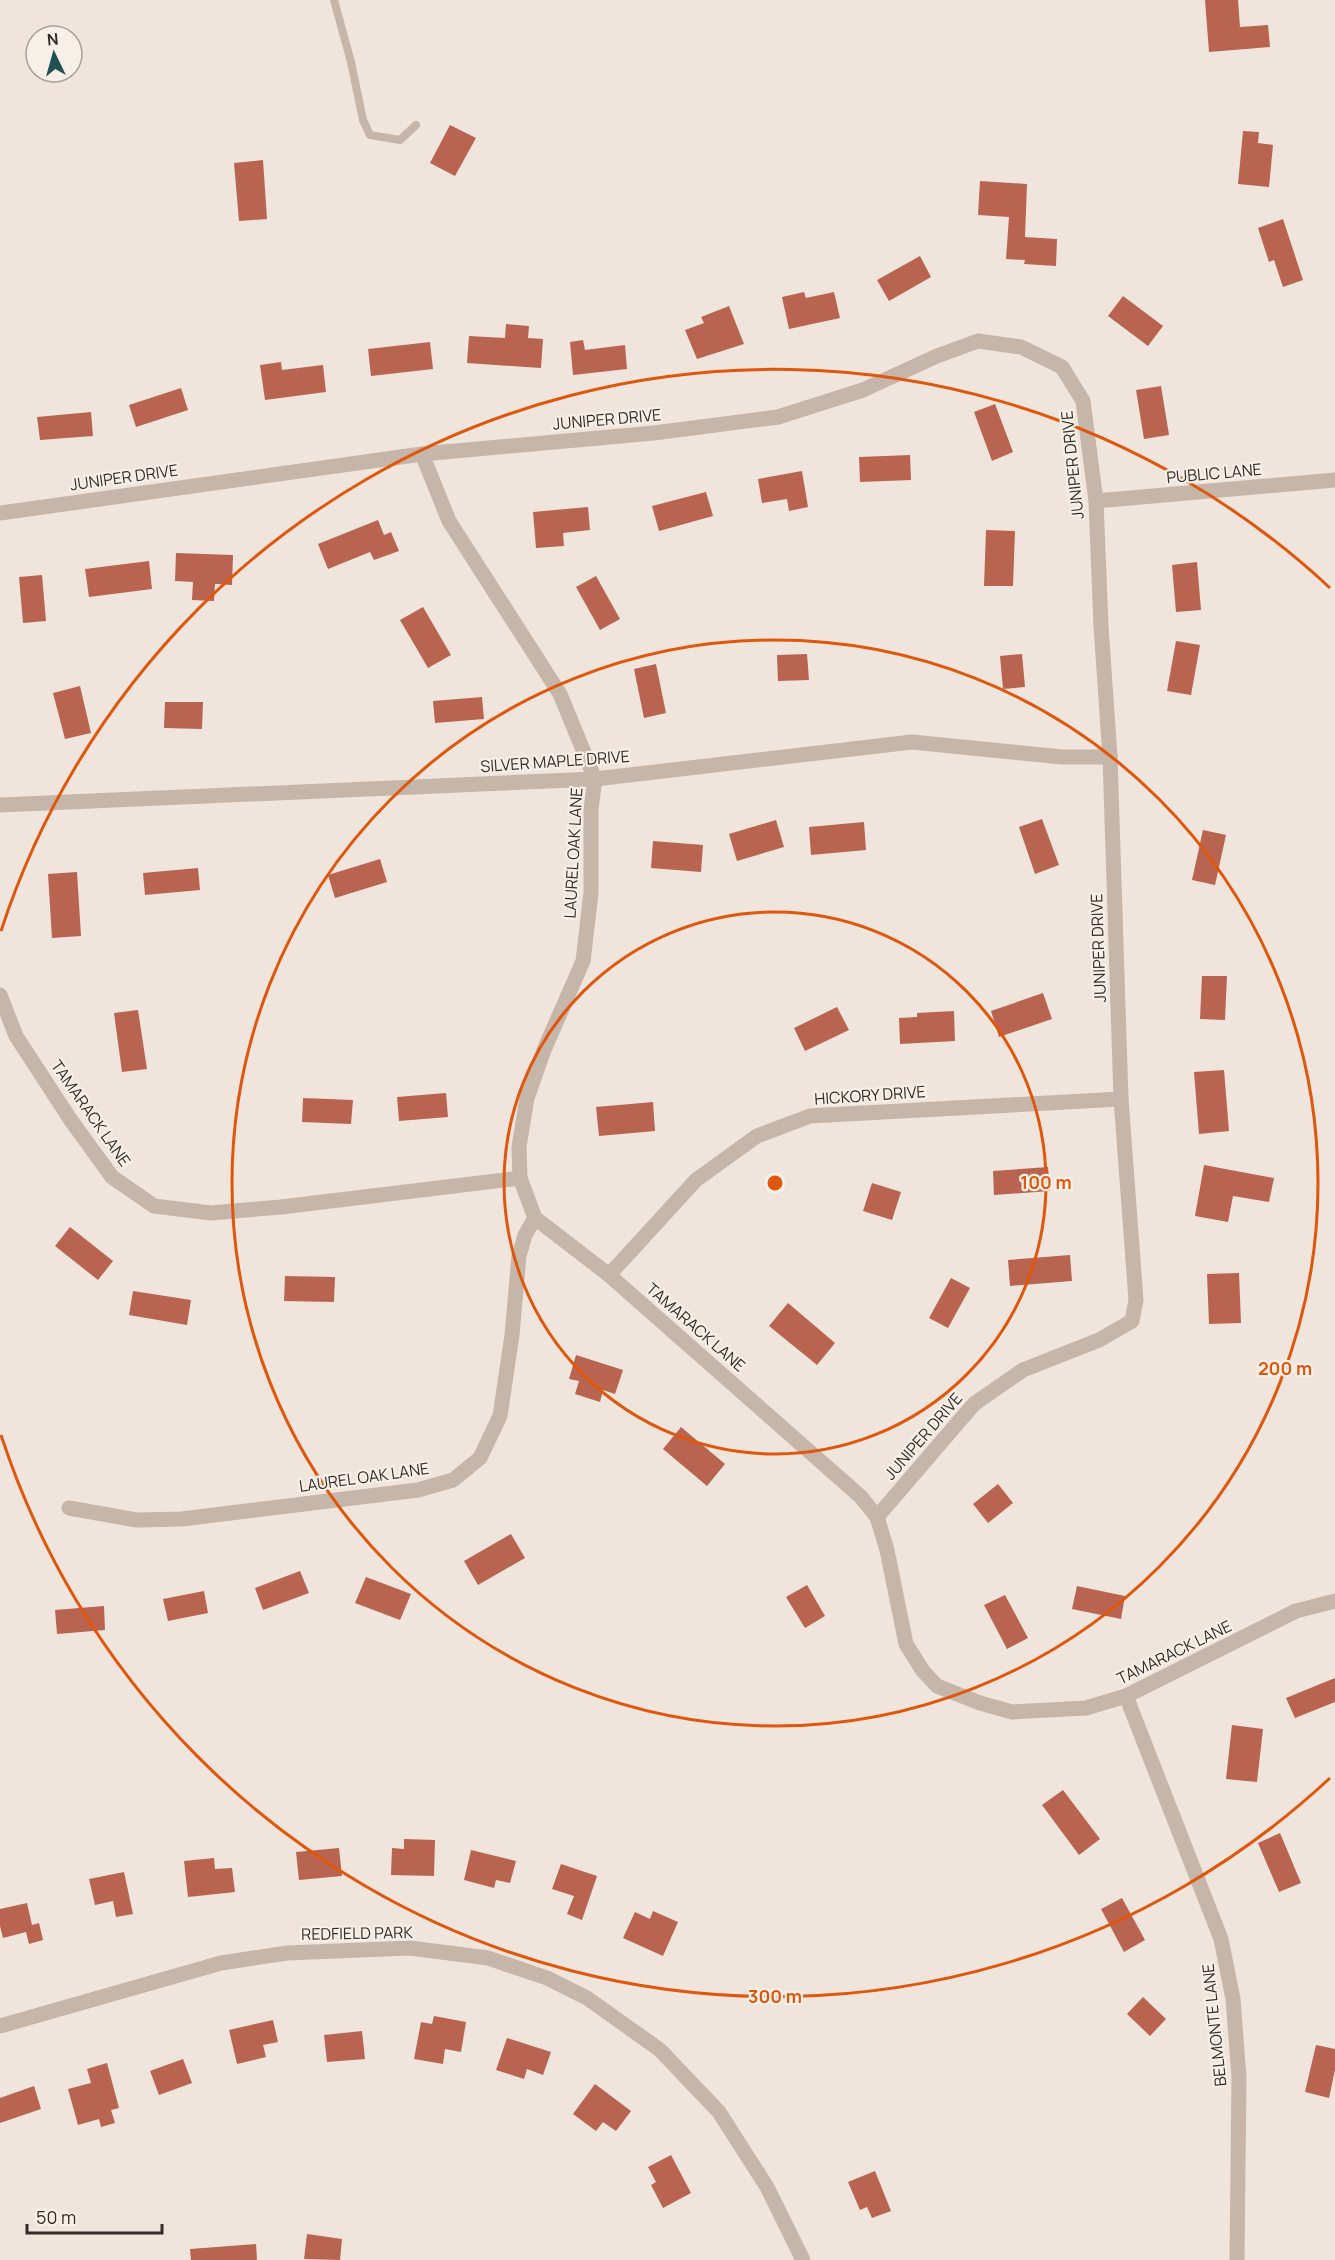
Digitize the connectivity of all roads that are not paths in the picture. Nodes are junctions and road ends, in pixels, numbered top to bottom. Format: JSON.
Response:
{"nodes":[{"id":1,"x":334,"y":0,"type":"edge"},
{"id":2,"x":416,"y":125,"type":"dead end"},
{"id":3,"x":422,"y":454,"type":"junction"},
{"id":4,"x":1335,"y":480,"type":"edge"},
{"id":5,"x":1095,"y":501,"type":"junction"},
{"id":6,"x":0,"y":513,"type":"edge"},
{"id":7,"x":1110,"y":757,"type":"junction"},
{"id":8,"x":595,"y":779,"type":"junction"},
{"id":9,"x":0,"y":805,"type":"edge"},
{"id":10,"x":0,"y":995,"type":"edge"},
{"id":11,"x":1121,"y":1099,"type":"junction"},
{"id":12,"x":520,"y":1178,"type":"junction"},
{"id":13,"x":535,"y":1218,"type":"junction"},
{"id":14,"x":609,"y":1275,"type":"junction"},
{"id":15,"x":69,"y":1508,"type":"dead end"},
{"id":16,"x":877,"y":1517,"type":"junction"},
{"id":17,"x":1335,"y":1601,"type":"edge"},
{"id":18,"x":1126,"y":1696,"type":"junction"},
{"id":19,"x":0,"y":2026,"type":"edge"},
{"id":20,"x":803,"y":2260,"type":"edge"},
{"id":21,"x":1237,"y":2260,"type":"edge"}],
"edges":[{"from":1,"to":2,"type":"lane"},
{"from":3,"to":5,"type":"street","name":"JUNIPER DRIVE"},
{"from":3,"to":6,"type":"street","name":"JUNIPER DRIVE"},
{"from":3,"to":8,"type":"street","name":"LAUREL OAK LANE"},
{"from":4,"to":5,"type":"street","name":"PUBLIC LANE"},
{"from":5,"to":7,"type":"street","name":"JUNIPER DRIVE"},
{"from":7,"to":8,"type":"street","name":"SILVER MAPLE DRIVE"},
{"from":7,"to":11,"type":"street","name":"JUNIPER DRIVE"},
{"from":8,"to":9,"type":"street","name":"SILVER MAPLE DRIVE"},
{"from":8,"to":12,"type":"street","name":"LAUREL OAK LANE"},
{"from":10,"to":12,"type":"street","name":"TAMARACK LANE"},
{"from":11,"to":14,"type":"street","name":"HICKORY DRIVE"},
{"from":11,"to":16,"type":"street","name":"JUNIPER DRIVE"},
{"from":12,"to":13,"type":"street"},
{"from":13,"to":14,"type":"street","name":"TAMARACK LANE"},
{"from":13,"to":15,"type":"street","name":"LAUREL OAK LANE"},
{"from":14,"to":16,"type":"street","name":"TAMARACK LANE"},
{"from":16,"to":18,"type":"street","name":"TAMARACK LANE"},
{"from":17,"to":18,"type":"street","name":"TAMARACK LANE"},
{"from":18,"to":21,"type":"street","name":"BELMONTE LANE"},
{"from":19,"to":20,"type":"street","name":"REDFIELD PARK"}]}
